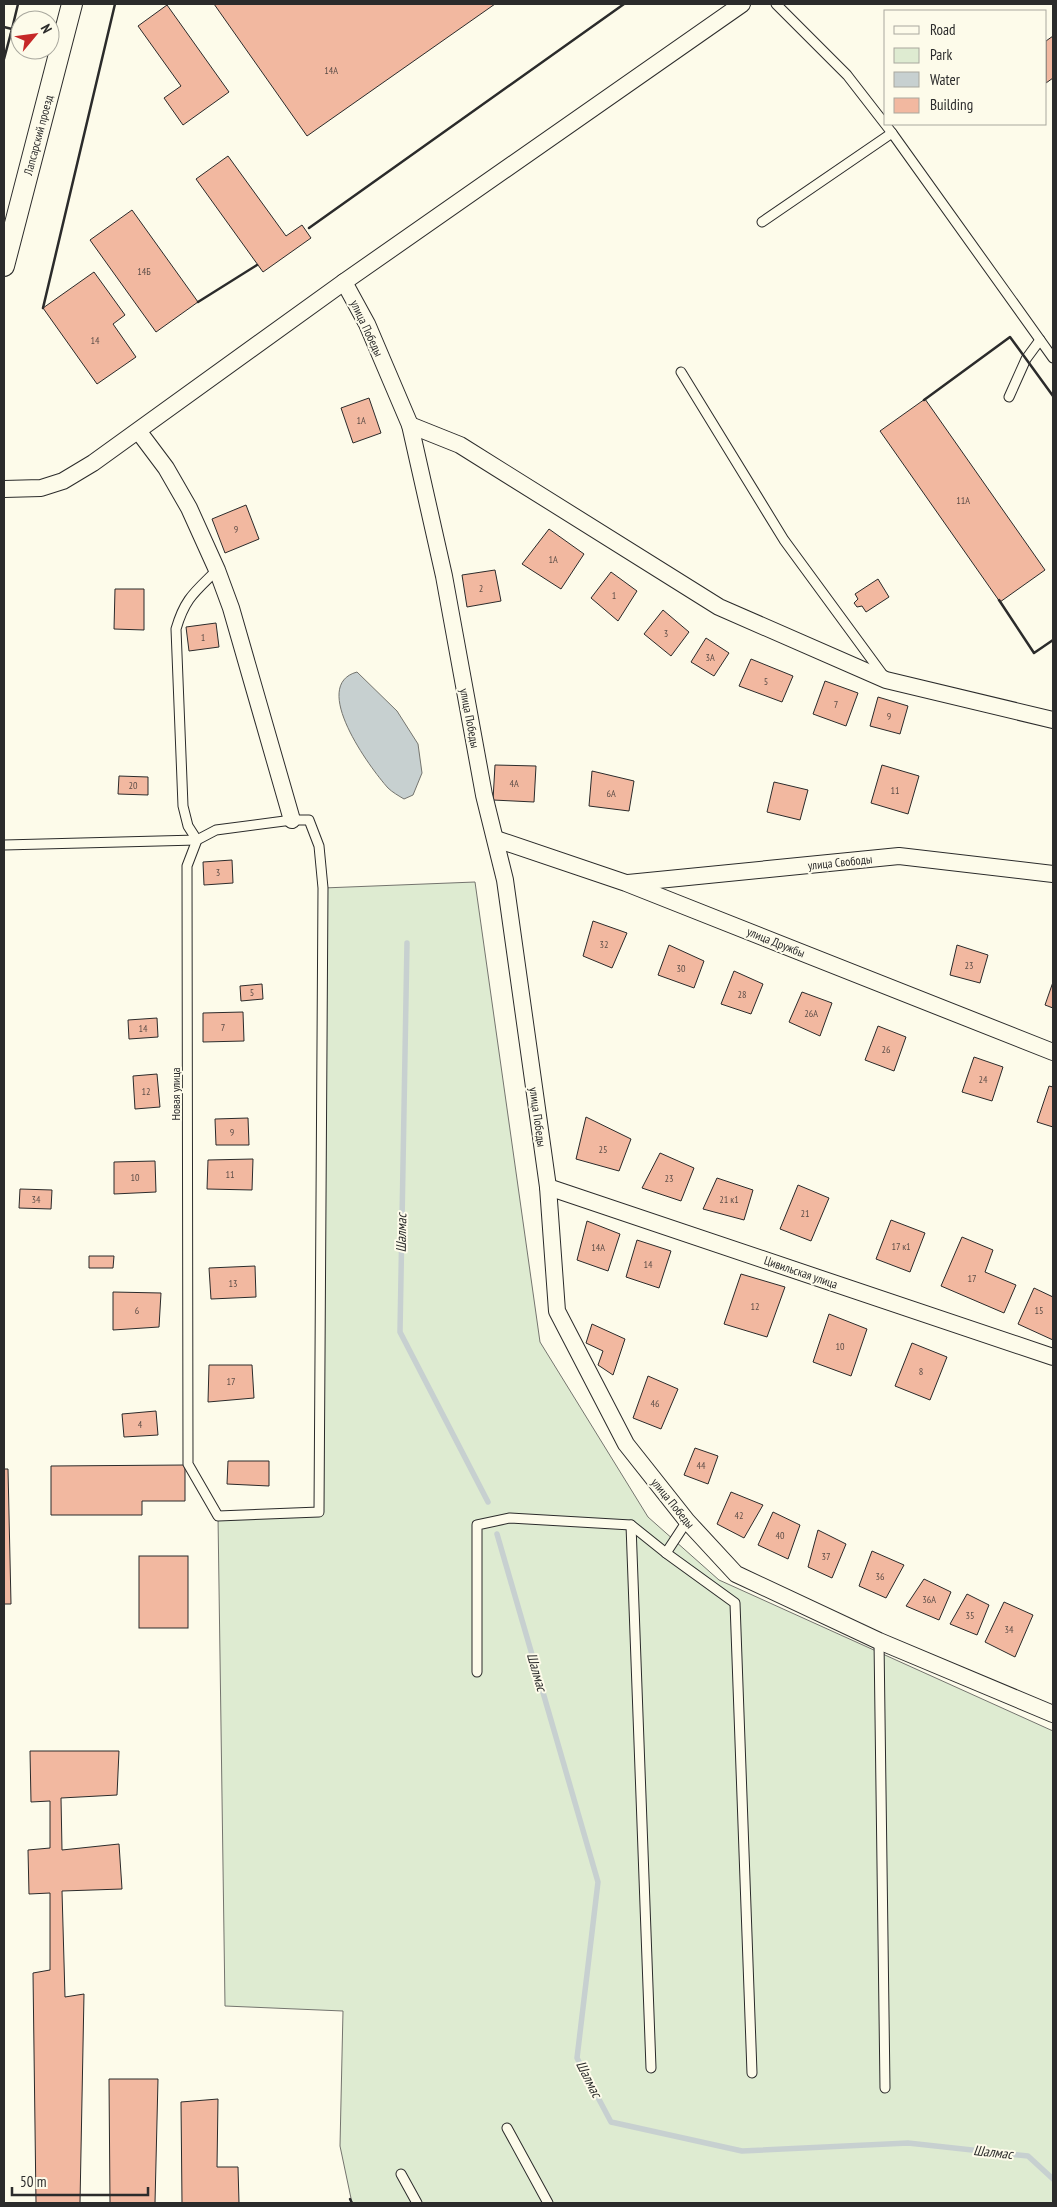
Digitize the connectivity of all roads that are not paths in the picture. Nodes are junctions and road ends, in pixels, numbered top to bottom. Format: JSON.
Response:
{"nodes":[{"id":1,"x":72,"y":4,"type":"edge"},
{"id":2,"x":742,"y":4,"type":"edge"},
{"id":3,"x":776,"y":4,"type":"edge"},
{"id":4,"x":60,"y":34,"type":"edge"},
{"id":5,"x":52,"y":60,"type":"edge"},
{"id":6,"x":884,"y":122,"type":"edge"},
{"id":7,"x":886,"y":125,"type":"edge"},
{"id":8,"x":892,"y":132,"type":"junction"},
{"id":9,"x":762,"y":222,"type":"dead end"},
{"id":10,"x":4,"y":266,"type":"edge"},
{"id":11,"x":344,"y":282,"type":"junction"},
{"id":12,"x":1040,"y":340,"type":"junction"},
{"id":13,"x":1053,"y":358,"type":"edge"},
{"id":14,"x":681,"y":372,"type":"dead end"},
{"id":15,"x":1009,"y":397,"type":"dead end"},
{"id":16,"x":410,"y":426,"type":"junction"},
{"id":17,"x":139,"y":432,"type":"junction"},
{"id":18,"x":4,"y":489,"type":"edge"},
{"id":19,"x":217,"y":570,"type":"junction"},
{"id":20,"x":886,"y":680,"type":"junction"},
{"id":21,"x":1053,"y":720,"type":"edge"},
{"id":22,"x":292,"y":820,"type":"junction"},
{"id":23,"x":496,"y":839,"type":"junction"},
{"id":24,"x":197,"y":840,"type":"junction"},
{"id":25,"x":4,"y":845,"type":"edge"},
{"id":26,"x":1053,"y":874,"type":"edge"},
{"id":27,"x":626,"y":883,"type":"junction"},
{"id":28,"x":1053,"y":1052,"type":"edge"},
{"id":29,"x":548,"y":1188,"type":"junction"},
{"id":30,"x":1053,"y":1357,"type":"edge"},
{"id":31,"x":687,"y":1521,"type":"junction"},
{"id":32,"x":631,"y":1525,"type":"junction"},
{"id":33,"x":666,"y":1553,"type":"junction"},
{"id":34,"x":879,"y":1641,"type":"junction"},
{"id":35,"x":477,"y":1672,"type":"dead end"},
{"id":36,"x":1053,"y":1714,"type":"edge"},
{"id":37,"x":651,"y":2068,"type":"dead end"},
{"id":38,"x":752,"y":2073,"type":"dead end"},
{"id":39,"x":886,"y":2088,"type":"dead end"},
{"id":40,"x":507,"y":2128,"type":"dead end"},
{"id":41,"x":401,"y":2174,"type":"dead end"},
{"id":42,"x":417,"y":2203,"type":"edge"},
{"id":43,"x":548,"y":2203,"type":"edge"}],
"edges":[{"from":1,"to":4,"type":"street","name":"Лапсарский проезд"},
{"from":2,"to":11,"type":"street"},
{"from":3,"to":6,"type":"lane"},
{"from":5,"to":10,"type":"street","name":"Лапсарский проезд"},
{"from":7,"to":8,"type":"lane"},
{"from":8,"to":9,"type":"lane"},
{"from":8,"to":12,"type":"lane"},
{"from":11,"to":16,"type":"street","name":"улица Победы"},
{"from":11,"to":17,"type":"street"},
{"from":12,"to":13,"type":"lane"},
{"from":12,"to":15,"type":"lane"},
{"from":14,"to":20,"type":"lane"},
{"from":16,"to":20,"type":"street"},
{"from":16,"to":23,"type":"street","name":"улица Победы"},
{"from":17,"to":18,"type":"street"},
{"from":17,"to":19,"type":"street"},
{"from":19,"to":22,"type":"street"},
{"from":19,"to":24,"type":"lane"},
{"from":20,"to":21,"type":"street"},
{"from":22,"to":24,"type":"lane"},
{"from":22,"to":24,"type":"lane","name":"Новая улица"},
{"from":23,"to":27,"type":"street","name":"улица Дружбы"},
{"from":23,"to":29,"type":"street","name":"улица Победы"},
{"from":24,"to":25,"type":"lane"},
{"from":26,"to":27,"type":"street","name":"улица Свободы"},
{"from":27,"to":28,"type":"street","name":"улица Дружбы"},
{"from":29,"to":30,"type":"street","name":"Цивильская улица"},
{"from":29,"to":31,"type":"street","name":"улица Победы"},
{"from":31,"to":33,"type":"lane"},
{"from":31,"to":34,"type":"street","name":"улица Победы"},
{"from":32,"to":33,"type":"lane"},
{"from":32,"to":35,"type":"lane"},
{"from":32,"to":37,"type":"lane"},
{"from":33,"to":38,"type":"lane"},
{"from":34,"to":36,"type":"street","name":"улица Победы"},
{"from":34,"to":39,"type":"lane"},
{"from":40,"to":43,"type":"lane"},
{"from":41,"to":42,"type":"lane"}]}
